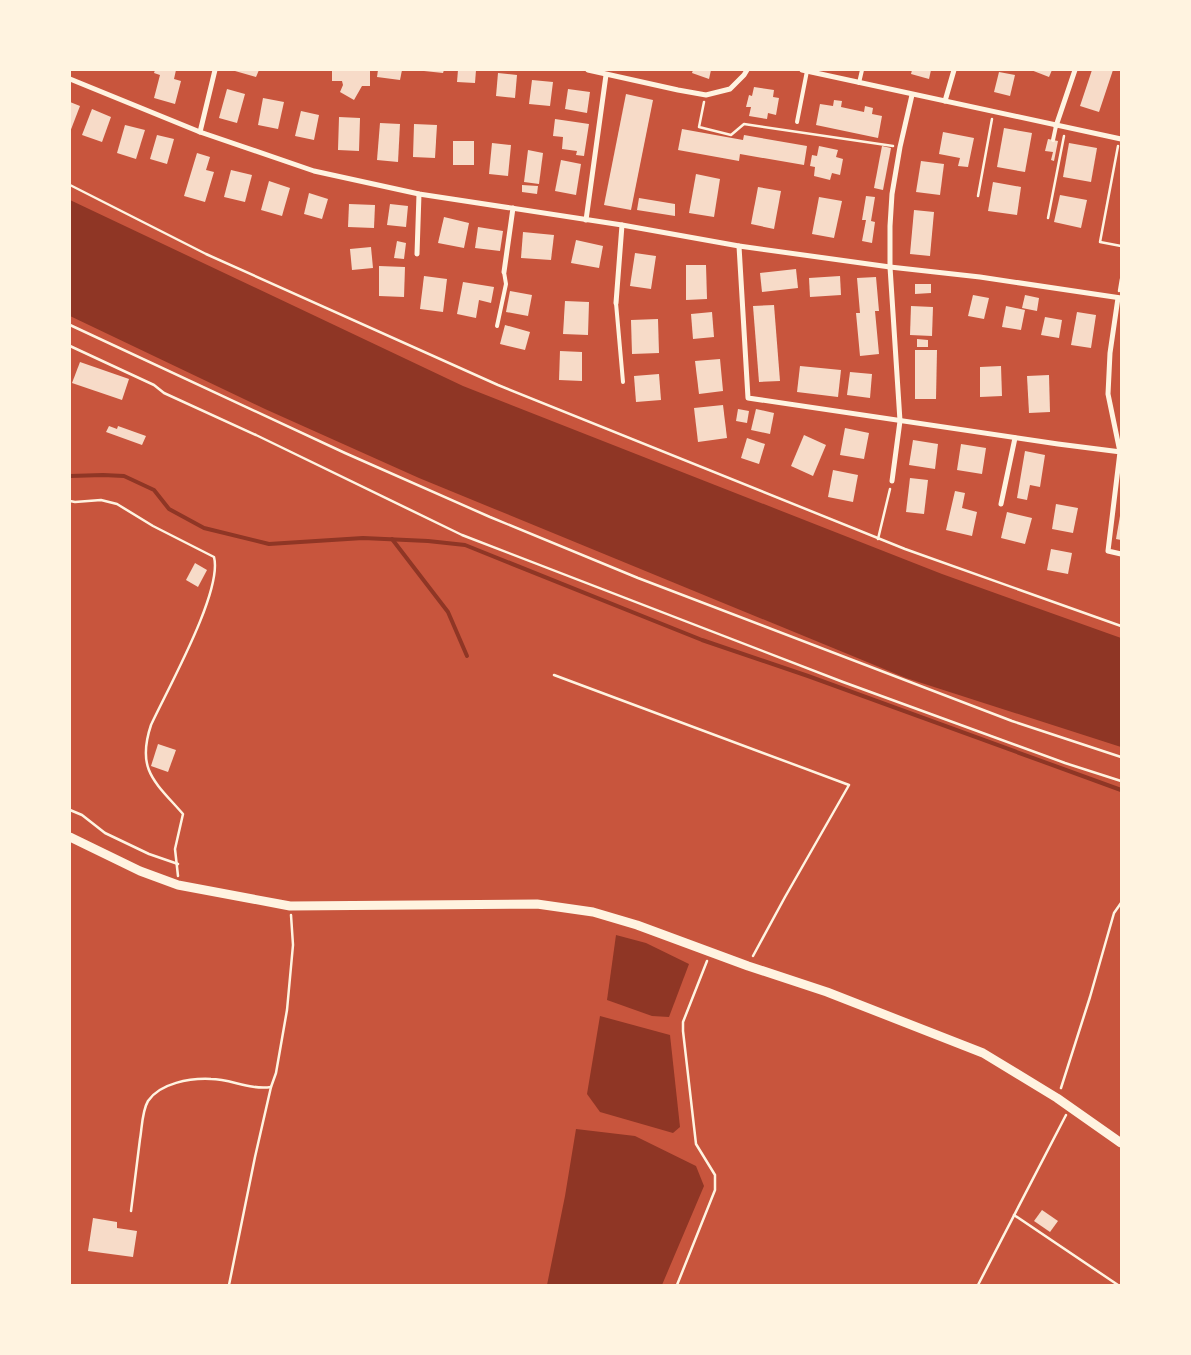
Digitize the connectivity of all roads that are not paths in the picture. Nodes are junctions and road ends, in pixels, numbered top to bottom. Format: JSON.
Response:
{"nodes":[{"id":1,"x":215,"y":70,"type":"edge"},
{"id":2,"x":588,"y":70,"type":"edge"},
{"id":3,"x":747,"y":70,"type":"edge"},
{"id":4,"x":805,"y":70,"type":"edge"},
{"id":5,"x":862,"y":70,"type":"edge"},
{"id":6,"x":954,"y":70,"type":"edge"},
{"id":7,"x":1075,"y":70,"type":"edge"},
{"id":8,"x":606,"y":75,"type":"junction"},
{"id":9,"x":70,"y":79,"type":"edge"},
{"id":10,"x":859,"y":83,"type":"junction"},
{"id":11,"x":912,"y":95,"type":"junction"},
{"id":12,"x":945,"y":101,"type":"junction"},
{"id":13,"x":798,"y":122,"type":"dead end"},
{"id":14,"x":1056,"y":126,"type":"junction"},
{"id":15,"x":200,"y":132,"type":"junction"},
{"id":16,"x":1120,"y":139,"type":"edge"},
{"id":17,"x":1053,"y":140,"type":"dead end"},
{"id":18,"x":419,"y":194,"type":"junction"},
{"id":19,"x":513,"y":208,"type":"junction"},
{"id":20,"x":586,"y":220,"type":"junction"},
{"id":21,"x":622,"y":225,"type":"junction"},
{"id":22,"x":739,"y":246,"type":"junction"},
{"id":23,"x":417,"y":254,"type":"dead end"},
{"id":24,"x":890,"y":267,"type":"junction"},
{"id":25,"x":504,"y":272,"type":"joint"},
{"id":26,"x":1119,"y":298,"type":"edge"},
{"id":27,"x":616,"y":303,"type":"joint"},
{"id":28,"x":497,"y":326,"type":"dead end"},
{"id":29,"x":623,"y":382,"type":"dead end"},
{"id":30,"x":900,"y":421,"type":"junction"},
{"id":31,"x":1015,"y":438,"type":"junction"},
{"id":32,"x":1121,"y":452,"type":"edge"},
{"id":33,"x":892,"y":481,"type":"road end"},
{"id":34,"x":1001,"y":504,"type":"dead end"},
{"id":35,"x":1121,"y":554,"type":"edge"},
{"id":36,"x":70,"y":837,"type":"edge"},
{"id":37,"x":1121,"y":1143,"type":"edge"}],
"edges":[{"from":1,"to":15,"type":"street"},
{"from":2,"to":8,"type":"street"},
{"from":3,"to":8,"type":"street"},
{"from":4,"to":10,"type":"street"},
{"from":4,"to":13,"type":"lane"},
{"from":5,"to":10,"type":"lane"},
{"from":6,"to":12,"type":"street"},
{"from":7,"to":14,"type":"street"},
{"from":8,"to":20,"type":"street"},
{"from":9,"to":15,"type":"street"},
{"from":10,"to":11,"type":"street"},
{"from":11,"to":12,"type":"street"},
{"from":11,"to":24,"type":"street"},
{"from":12,"to":14,"type":"street"},
{"from":14,"to":16,"type":"street"},
{"from":14,"to":17,"type":"lane"},
{"from":15,"to":18,"type":"street"},
{"from":18,"to":19,"type":"street"},
{"from":18,"to":23,"type":"street"},
{"from":19,"to":20,"type":"street"},
{"from":19,"to":25,"type":"street"},
{"from":20,"to":21,"type":"street"},
{"from":21,"to":22,"type":"street"},
{"from":21,"to":27,"type":"street"},
{"from":22,"to":24,"type":"street"},
{"from":22,"to":30,"type":"street"},
{"from":24,"to":26,"type":"street"},
{"from":24,"to":30,"type":"street"},
{"from":25,"to":28,"type":"lane"},
{"from":26,"to":32,"type":"street"},
{"from":27,"to":29,"type":"lane"},
{"from":30,"to":31,"type":"street"},
{"from":30,"to":33,"type":"street"},
{"from":31,"to":32,"type":"street"},
{"from":31,"to":34,"type":"street"},
{"from":32,"to":35,"type":"street"},
{"from":36,"to":37,"type":"street"}]}
